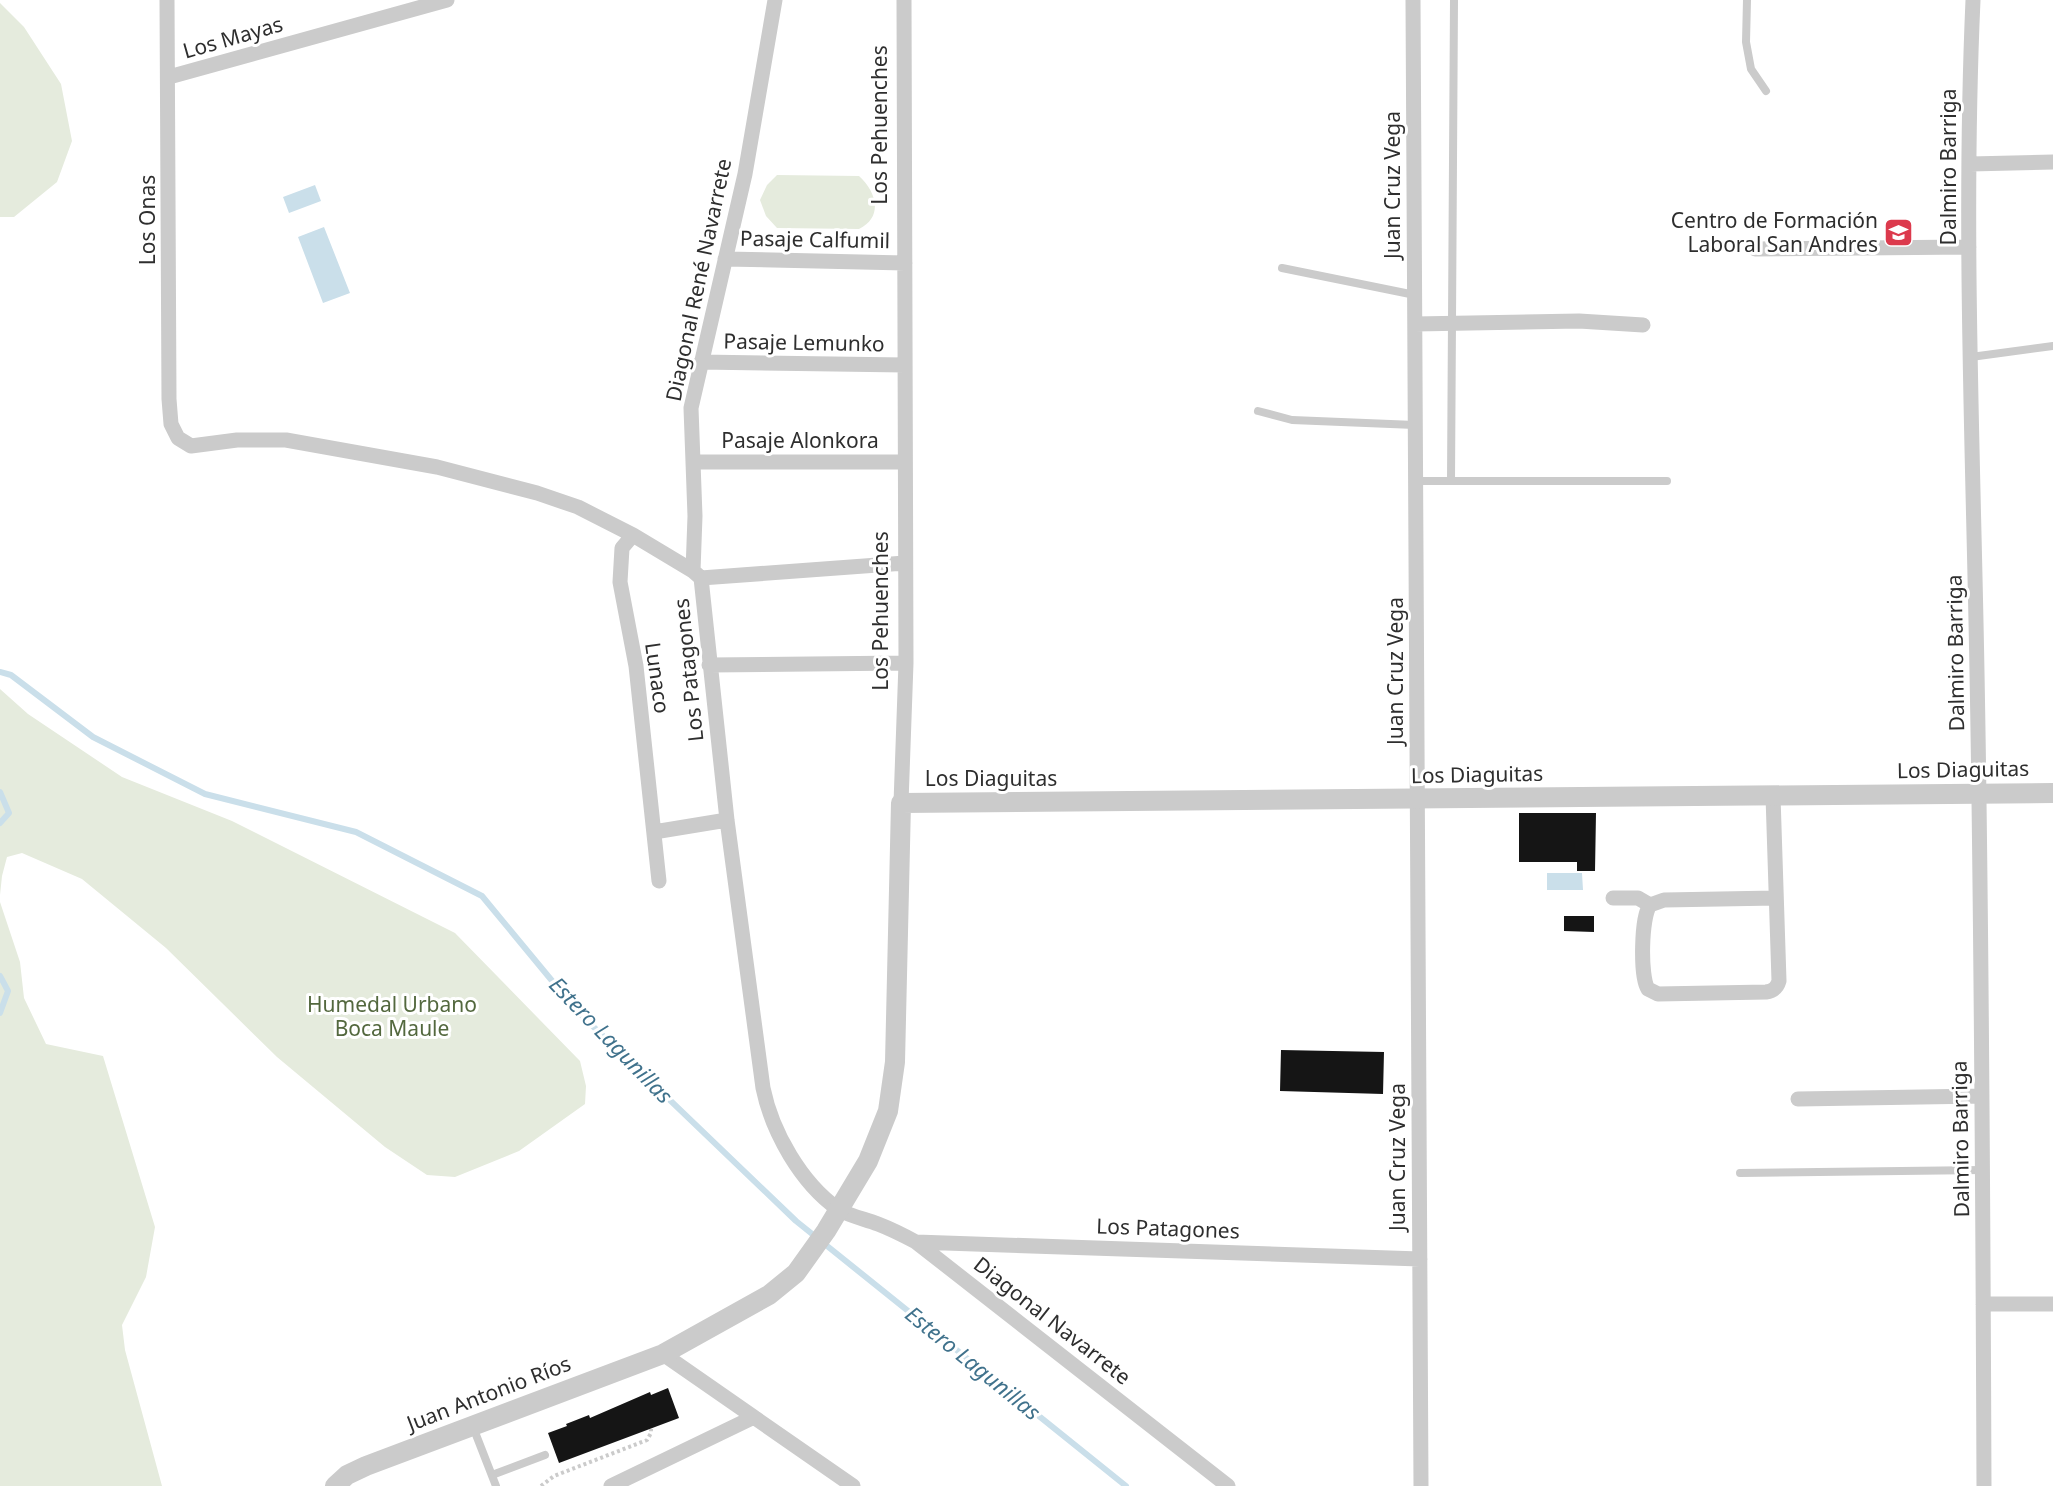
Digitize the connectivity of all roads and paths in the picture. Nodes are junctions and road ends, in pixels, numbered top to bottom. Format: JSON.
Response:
{"nodes":[{"id":1,"x":167,"y":0,"type":"edge"},
{"id":2,"x":447,"y":0,"type":"edge"},
{"id":3,"x":775,"y":0,"type":"edge"},
{"id":4,"x":904,"y":0,"type":"edge"},
{"id":5,"x":1413,"y":0,"type":"edge"},
{"id":6,"x":1454,"y":0,"type":"edge"},
{"id":7,"x":1747,"y":0,"type":"edge"},
{"id":8,"x":1972,"y":0,"type":"edge"},
{"id":9,"x":169,"y":77,"type":"junction"},
{"id":10,"x":1766,"y":91,"type":"dead end"},
{"id":11,"x":2053,"y":162,"type":"edge"},
{"id":12,"x":1970,"y":164,"type":"junction"},
{"id":13,"x":1969,"y":247,"type":"junction"},
{"id":14,"x":1755,"y":249,"type":"dead end"},
{"id":15,"x":725,"y":259,"type":"junction"},
{"id":16,"x":905,"y":262,"type":"junction"},
{"id":17,"x":1282,"y":268,"type":"dead end"},
{"id":18,"x":1415,"y":295,"type":"junction"},
{"id":19,"x":1452,"y":323,"type":"junction"},
{"id":20,"x":1415,"y":324,"type":"junction"},
{"id":21,"x":1643,"y":325,"type":"dead end"},
{"id":22,"x":2053,"y":346,"type":"edge"},
{"id":23,"x":1971,"y":357,"type":"junction"},
{"id":24,"x":701,"y":362,"type":"junction"},
{"id":25,"x":905,"y":365,"type":"junction"},
{"id":26,"x":1258,"y":411,"type":"dead end"},
{"id":27,"x":1415,"y":424,"type":"junction"},
{"id":28,"x":178,"y":438,"type":"joint"},
{"id":29,"x":694,"y":462,"type":"junction"},
{"id":30,"x":905,"y":462,"type":"junction"},
{"id":31,"x":1416,"y":481,"type":"junction"},
{"id":32,"x":1452,"y":481,"type":"junction"},
{"id":33,"x":1667,"y":482,"type":"dead end"},
{"id":34,"x":633,"y":535,"type":"junction"},
{"id":35,"x":905,"y":563,"type":"junction"},
{"id":36,"x":697,"y":574,"type":"junction"},
{"id":37,"x":906,"y":663,"type":"junction"},
{"id":38,"x":709,"y":665,"type":"junction"},
{"id":39,"x":1979,"y":793,"type":"junction"},
{"id":40,"x":2053,"y":793,"type":"edge"},
{"id":41,"x":1773,"y":795,"type":"junction"},
{"id":42,"x":1417,"y":799,"type":"junction"},
{"id":43,"x":901,"y":803,"type":"junction"},
{"id":44,"x":727,"y":820,"type":"junction"},
{"id":45,"x":654,"y":832,"type":"junction"},
{"id":46,"x":659,"y":881,"type":"dead end"},
{"id":47,"x":1613,"y":898,"type":"dead end"},
{"id":48,"x":1776,"y":898,"type":"junction"},
{"id":49,"x":1650,"y":905,"type":"junction"},
{"id":50,"x":1982,"y":1096,"type":"junction"},
{"id":51,"x":1798,"y":1099,"type":"dead end"},
{"id":52,"x":1983,"y":1170,"type":"junction"},
{"id":53,"x":1740,"y":1173,"type":"dead end"},
{"id":54,"x":839,"y":1210,"type":"junction"},
{"id":55,"x":916,"y":1242,"type":"junction"},
{"id":56,"x":1420,"y":1259,"type":"junction"},
{"id":57,"x":2053,"y":1304,"type":"edge"},
{"id":58,"x":1983,"y":1305,"type":"junction"},
{"id":59,"x":663,"y":1354,"type":"junction"},
{"id":60,"x":754,"y":1417,"type":"junction"},
{"id":61,"x":472,"y":1426,"type":"junction"},
{"id":62,"x":651,"y":1429,"type":"dead end"},
{"id":63,"x":545,"y":1455,"type":"dead end"},
{"id":64,"x":492,"y":1475,"type":"junction"},
{"id":65,"x":335,"y":1486,"type":"edge"},
{"id":66,"x":496,"y":1486,"type":"edge"},
{"id":67,"x":541,"y":1486,"type":"edge"},
{"id":68,"x":611,"y":1486,"type":"edge"},
{"id":69,"x":853,"y":1486,"type":"edge"},
{"id":70,"x":1228,"y":1486,"type":"edge"},
{"id":71,"x":1421,"y":1486,"type":"edge"},
{"id":72,"x":1984,"y":1486,"type":"edge"}],
"edges":[{"from":1,"to":9,"type":"street","name":"Los Onas"},
{"from":2,"to":9,"type":"street","name":"Los Mayas"},
{"from":3,"to":15,"type":"street","name":"Diagonal René Navarrete"},
{"from":4,"to":16,"type":"street","name":"Los Pehuenches"},
{"from":5,"to":18,"type":"street","name":"Juan Cruz Vega"},
{"from":6,"to":19,"type":"lane"},
{"from":7,"to":10,"type":"lane"},
{"from":8,"to":12,"type":"street","name":"Dalmiro Barriga"},
{"from":9,"to":28,"type":"street","name":"Los Onas"},
{"from":11,"to":12,"type":"street"},
{"from":12,"to":13,"type":"street","name":"Dalmiro Barriga"},
{"from":13,"to":14,"type":"street"},
{"from":13,"to":23,"type":"street","name":"Dalmiro Barriga"},
{"from":15,"to":16,"type":"street","name":"Pasaje Calfumil"},
{"from":15,"to":24,"type":"street","name":"Diagonal René Navarrete"},
{"from":16,"to":25,"type":"street","name":"Los Pehuenches"},
{"from":17,"to":18,"type":"lane"},
{"from":18,"to":20,"type":"street","name":"Juan Cruz Vega"},
{"from":19,"to":20,"type":"street"},
{"from":19,"to":21,"type":"street"},
{"from":19,"to":32,"type":"lane"},
{"from":20,"to":27,"type":"street","name":"Juan Cruz Vega"},
{"from":22,"to":23,"type":"lane"},
{"from":23,"to":39,"type":"street","name":"Dalmiro Barriga"},
{"from":24,"to":25,"type":"street","name":"Pasaje Lemunko"},
{"from":24,"to":29,"type":"street","name":"Diagonal René Navarrete"},
{"from":25,"to":30,"type":"street","name":"Los Pehuenches"},
{"from":26,"to":27,"type":"lane"},
{"from":27,"to":31,"type":"street","name":"Juan Cruz Vega"},
{"from":28,"to":34,"type":"street","name":"Los Patagones"},
{"from":29,"to":30,"type":"street","name":"Pasaje Alonkora"},
{"from":29,"to":36,"type":"street","name":"Diagonal René Navarrete"},
{"from":30,"to":35,"type":"street","name":"Los Pehuenches"},
{"from":31,"to":32,"type":"lane"},
{"from":31,"to":42,"type":"street","name":"Juan Cruz Vega"},
{"from":32,"to":33,"type":"lane"},
{"from":34,"to":36,"type":"street","name":"Los Patagones"},
{"from":34,"to":45,"type":"street","name":"Lunaco"},
{"from":35,"to":36,"type":"street"},
{"from":35,"to":37,"type":"street","name":"Los Pehuenches"},
{"from":36,"to":38,"type":"street","name":"Los Patagones"},
{"from":37,"to":38,"type":"street"},
{"from":37,"to":43,"type":"street","name":"Los Pehuenches"},
{"from":38,"to":44,"type":"street","name":"Los Patagones"},
{"from":39,"to":40,"type":"street","name":"Los Diaguitas"},
{"from":39,"to":41,"type":"street","name":"Los Diaguitas"},
{"from":39,"to":50,"type":"street","name":"Dalmiro Barriga"},
{"from":41,"to":42,"type":"street","name":"Los Diaguitas"},
{"from":41,"to":48,"type":"street"},
{"from":42,"to":43,"type":"street","name":"Los Diaguitas"},
{"from":42,"to":56,"type":"street","name":"Juan Cruz Vega"},
{"from":43,"to":54,"type":"street","name":"Los Pehuenches"},
{"from":44,"to":45,"type":"street"},
{"from":44,"to":54,"type":"street","name":"Los Patagones"},
{"from":45,"to":46,"type":"street","name":"Lunaco"},
{"from":47,"to":49,"type":"street"},
{"from":48,"to":49,"type":"street"},
{"from":48,"to":49,"type":"street"},
{"from":50,"to":51,"type":"street"},
{"from":50,"to":52,"type":"street","name":"Dalmiro Barriga"},
{"from":52,"to":53,"type":"lane"},
{"from":52,"to":58,"type":"street","name":"Dalmiro Barriga"},
{"from":54,"to":55,"type":"street","name":"Diagonal Navarrete"},
{"from":54,"to":59,"type":"street","name":"Juan Antonio Ríos"},
{"from":55,"to":56,"type":"street","name":"Los Patagones"},
{"from":55,"to":70,"type":"street","name":"Diagonal Navarrete"},
{"from":56,"to":71,"type":"street","name":"Juan Cruz Vega"},
{"from":57,"to":58,"type":"street"},
{"from":58,"to":72,"type":"street","name":"Dalmiro Barriga"},
{"from":59,"to":60,"type":"street"},
{"from":59,"to":61,"type":"street","name":"Juan Antonio Ríos"},
{"from":60,"to":68,"type":"street"},
{"from":60,"to":69,"type":"street"},
{"from":61,"to":64,"type":"lane"},
{"from":61,"to":65,"type":"street","name":"Juan Antonio Ríos"},
{"from":62,"to":67,"type":"path"},
{"from":63,"to":64,"type":"lane"},
{"from":64,"to":66,"type":"lane"}]}
